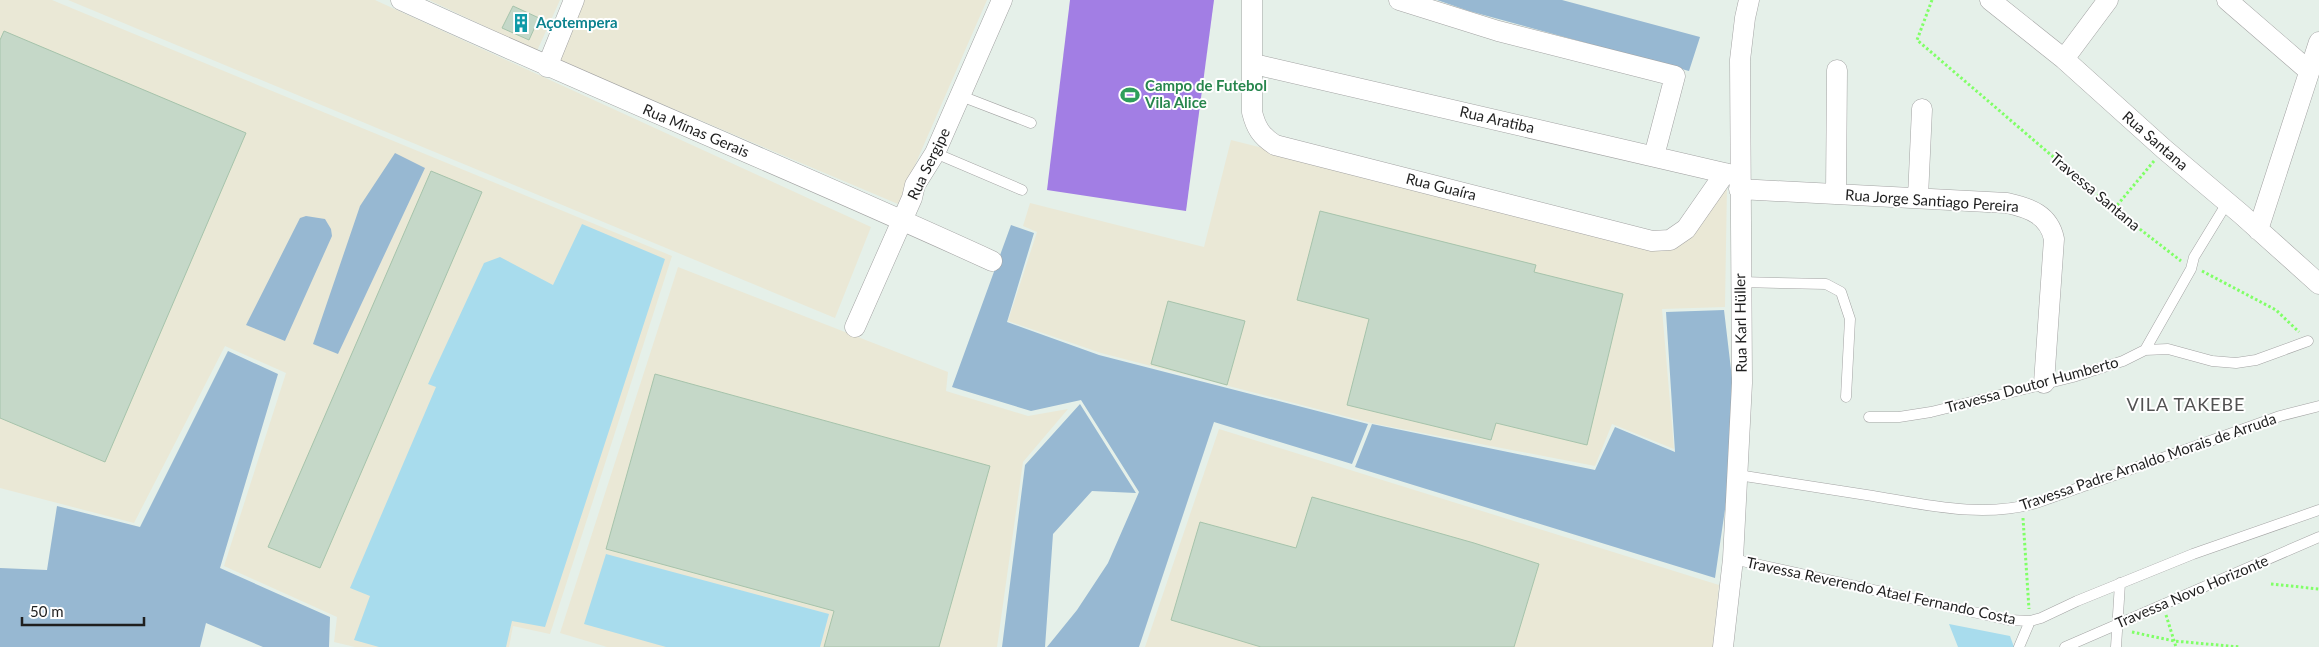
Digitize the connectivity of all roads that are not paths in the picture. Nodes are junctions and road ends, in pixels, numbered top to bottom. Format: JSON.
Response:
{"nodes":[{"id":1,"x":401,"y":0,"type":"edge"},
{"id":2,"x":574,"y":0,"type":"edge"},
{"id":3,"x":1002,"y":0,"type":"edge"},
{"id":4,"x":1252,"y":0,"type":"edge"},
{"id":5,"x":1399,"y":0,"type":"edge"},
{"id":6,"x":1749,"y":0,"type":"edge"},
{"id":7,"x":1990,"y":0,"type":"edge"},
{"id":8,"x":2108,"y":0,"type":"edge"},
{"id":9,"x":2227,"y":0,"type":"edge"},
{"id":10,"x":2319,"y":42,"type":"edge"},
{"id":11,"x":2064,"y":59,"type":"junction"},
{"id":12,"x":1254,"y":64,"type":"junction"},
{"id":13,"x":546,"y":67,"type":"junction"},
{"id":14,"x":1836,"y":70,"type":"dead end"},
{"id":15,"x":2310,"y":71,"type":"junction"},
{"id":16,"x":961,"y":96,"type":"junction"},
{"id":17,"x":1922,"y":109,"type":"dead end"},
{"id":18,"x":1031,"y":123,"type":"dead end"},
{"id":19,"x":935,"y":153,"type":"junction"},
{"id":20,"x":1654,"y":156,"type":"junction"},
{"id":21,"x":1735,"y":179,"type":"junction"},
{"id":22,"x":1022,"y":190,"type":"dead end"},
{"id":23,"x":1836,"y":193,"type":"junction"},
{"id":24,"x":1918,"y":197,"type":"junction"},
{"id":25,"x":2227,"y":203,"type":"junction"},
{"id":26,"x":902,"y":220,"type":"junction"},
{"id":27,"x":2258,"y":230,"type":"junction"},
{"id":28,"x":992,"y":261,"type":"dead end"},
{"id":29,"x":1740,"y":282,"type":"junction"},
{"id":30,"x":2319,"y":284,"type":"edge"},
{"id":31,"x":855,"y":327,"type":"dead end"},
{"id":32,"x":2308,"y":341,"type":"road end"},
{"id":33,"x":2145,"y":350,"type":"junction"},
{"id":34,"x":2044,"y":383,"type":"junction"},
{"id":35,"x":1846,"y":397,"type":"dead end"},
{"id":36,"x":2319,"y":406,"type":"edge"},
{"id":37,"x":1869,"y":417,"type":"dead end"},
{"id":38,"x":1738,"y":475,"type":"junction"},
{"id":39,"x":2318,"y":511,"type":"edge"},
{"id":40,"x":2319,"y":537,"type":"edge"},
{"id":41,"x":1733,"y":559,"type":"junction"},
{"id":42,"x":2120,"y":583,"type":"junction"},
{"id":43,"x":2030,"y":621,"type":"junction"},
{"id":44,"x":2118,"y":627,"type":"junction"},
{"id":45,"x":1723,"y":647,"type":"edge"},
{"id":46,"x":2019,"y":647,"type":"edge"},
{"id":47,"x":2065,"y":647,"type":"edge"},
{"id":48,"x":2116,"y":647,"type":"edge"}],
"edges":[{"from":1,"to":13,"type":"street","name":"Rua Minas Gerais"},
{"from":2,"to":13,"type":"street"},
{"from":3,"to":16,"type":"street","name":"Rua Sergipe"},
{"from":4,"to":12,"type":"street","name":"Rua Guaíra"},
{"from":5,"to":20,"type":"street"},
{"from":6,"to":21,"type":"street","name":"Rua Karl Hüller"},
{"from":7,"to":11,"type":"street","name":"Rua Santana"},
{"from":8,"to":11,"type":"street"},
{"from":9,"to":15,"type":"street"},
{"from":10,"to":15,"type":"street"},
{"from":11,"to":25,"type":"street","name":"Rua Santana"},
{"from":12,"to":20,"type":"street","name":"Rua Aratiba"},
{"from":12,"to":21,"type":"street","name":"Rua Guaíra"},
{"from":13,"to":26,"type":"street","name":"Rua Minas Gerais"},
{"from":14,"to":23,"type":"street"},
{"from":15,"to":27,"type":"street"},
{"from":16,"to":18,"type":"lane"},
{"from":16,"to":19,"type":"street","name":"Rua Sergipe"},
{"from":17,"to":24,"type":"street"},
{"from":19,"to":22,"type":"lane"},
{"from":19,"to":26,"type":"street","name":"Rua Sergipe"},
{"from":20,"to":21,"type":"street","name":"Rua Aratiba"},
{"from":21,"to":23,"type":"street","name":"Rua Jorge Santiago Pereira"},
{"from":21,"to":29,"type":"street","name":"Rua Karl Hüller"},
{"from":23,"to":24,"type":"street","name":"Rua Jorge Santiago Pereira"},
{"from":24,"to":34,"type":"street","name":"Rua Jorge Santiago Pereira"},
{"from":25,"to":27,"type":"street","name":"Rua Santana"},
{"from":25,"to":33,"type":"lane"},
{"from":26,"to":28,"type":"street","name":"Rua Minas Gerais"},
{"from":26,"to":31,"type":"street","name":"Rua Sergipe"},
{"from":27,"to":30,"type":"street","name":"Rua Santana"},
{"from":29,"to":35,"type":"lane"},
{"from":29,"to":38,"type":"street","name":"Rua Karl Hüller"},
{"from":32,"to":33,"type":"lane"},
{"from":33,"to":34,"type":"lane","name":"Travessa Doutor Humberto"},
{"from":34,"to":37,"type":"lane","name":"Travessa Doutor Humberto"},
{"from":36,"to":38,"type":"lane","name":"Travessa Padre Arnaldo Morais de Arruda"},
{"from":38,"to":41,"type":"street","name":"Rua Karl Hüller"},
{"from":39,"to":42,"type":"lane","name":"Travessa Reverendo Atael Fernando Costa"},
{"from":40,"to":44,"type":"lane","name":"Travessa Novo Horizonte"},
{"from":41,"to":43,"type":"lane","name":"Travessa Reverendo Atael Fernando Costa"},
{"from":41,"to":45,"type":"street","name":"Rua Karl Hüller"},
{"from":42,"to":43,"type":"lane","name":"Travessa Reverendo Atael Fernando Costa"},
{"from":42,"to":44,"type":"lane"},
{"from":43,"to":46,"type":"lane","name":"Travessa Reverendo Atael Fernando Costa"},
{"from":44,"to":47,"type":"lane","name":"Travessa Novo Horizonte"},
{"from":44,"to":48,"type":"lane"}]}
